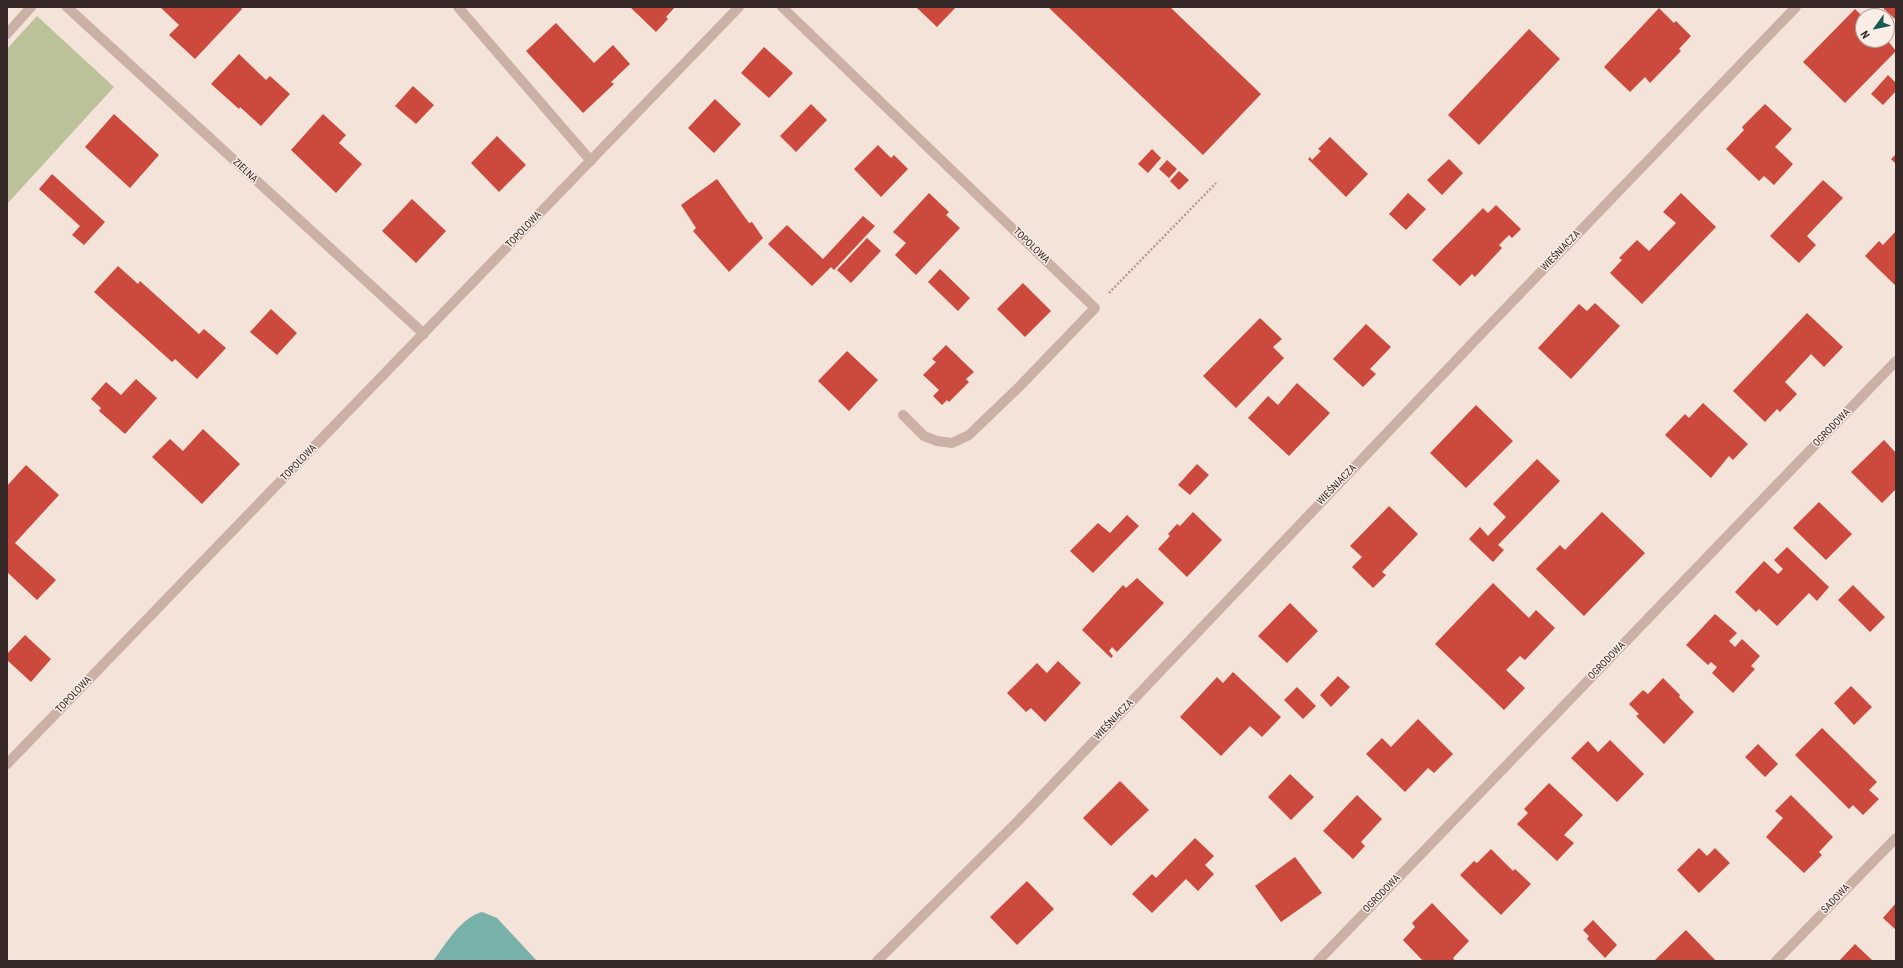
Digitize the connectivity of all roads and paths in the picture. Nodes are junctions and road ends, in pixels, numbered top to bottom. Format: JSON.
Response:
{"nodes":[{"id":1,"x":31,"y":7,"type":"edge"},
{"id":2,"x":67,"y":7,"type":"edge"},
{"id":3,"x":458,"y":7,"type":"edge"},
{"id":4,"x":739,"y":7,"type":"edge"},
{"id":5,"x":782,"y":7,"type":"edge"},
{"id":6,"x":1796,"y":7,"type":"edge"},
{"id":7,"x":7,"y":34,"type":"edge"},
{"id":8,"x":591,"y":161,"type":"junction"},
{"id":9,"x":1216,"y":183,"type":"dead end"},
{"id":10,"x":1095,"y":308,"type":"junction"},
{"id":11,"x":424,"y":334,"type":"junction"},
{"id":12,"x":1896,"y":361,"type":"edge"},
{"id":13,"x":903,"y":415,"type":"dead end"},
{"id":14,"x":7,"y":764,"type":"edge"},
{"id":15,"x":1896,"y":838,"type":"edge"},
{"id":16,"x":877,"y":961,"type":"edge"},
{"id":17,"x":1318,"y":961,"type":"edge"},
{"id":18,"x":1776,"y":961,"type":"edge"}],
"edges":[{"from":1,"to":7,"type":"street"},
{"from":2,"to":11,"type":"street","name":"ZIELNA"},
{"from":3,"to":8,"type":"street"},
{"from":4,"to":8,"type":"street","name":"TOPOLOWA"},
{"from":5,"to":10,"type":"street","name":"TOPOLOWA"},
{"from":6,"to":16,"type":"street","name":"WIEŚNIACZA"},
{"from":8,"to":11,"type":"street","name":"TOPOLOWA"},
{"from":9,"to":10,"type":"path"},
{"from":10,"to":13,"type":"street"},
{"from":11,"to":14,"type":"street","name":"TOPOLOWA"},
{"from":12,"to":17,"type":"street","name":"OGRODOWA"},
{"from":15,"to":18,"type":"street","name":"SADOWA"}]}
